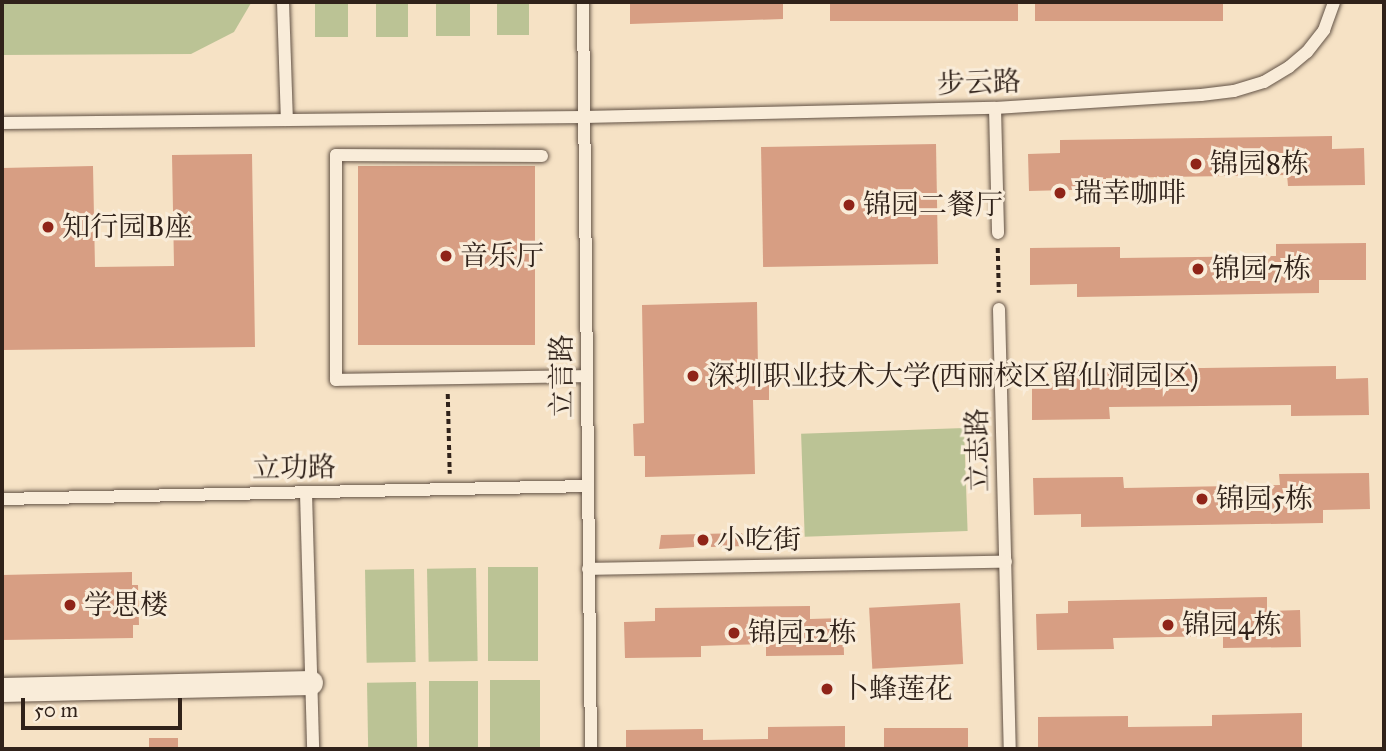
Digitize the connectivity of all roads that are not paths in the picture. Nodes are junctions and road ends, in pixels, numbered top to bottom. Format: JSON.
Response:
{"nodes":[{"id":1,"x":283,"y":2,"type":"edge"},
{"id":2,"x":583,"y":2,"type":"edge"},
{"id":3,"x":1334,"y":2,"type":"edge"},
{"id":4,"x":995,"y":108,"type":"junction"},
{"id":5,"x":584,"y":117,"type":"junction"},
{"id":6,"x":287,"y":120,"type":"junction"},
{"id":7,"x":2,"y":123,"type":"edge"},
{"id":8,"x":542,"y":156,"type":"dead end"},
{"id":9,"x":998,"y":233,"type":"road end"},
{"id":10,"x":999,"y":309,"type":"road end"},
{"id":11,"x":587,"y":376,"type":"junction"},
{"id":12,"x":588,"y":486,"type":"junction"},
{"id":13,"x":306,"y":493,"type":"junction"},
{"id":14,"x":2,"y":499,"type":"edge"},
{"id":15,"x":1006,"y":562,"type":"junction"},
{"id":16,"x":588,"y":569,"type":"junction"},
{"id":17,"x":311,"y":683,"type":"junction"},
{"id":18,"x":2,"y":690,"type":"edge"},
{"id":19,"x":313,"y":749,"type":"edge"},
{"id":20,"x":591,"y":749,"type":"edge"},
{"id":21,"x":1010,"y":749,"type":"edge"}],
"edges":[{"from":1,"to":6,"type":"lane"},
{"from":2,"to":5,"type":"lane","name":"立言路"},
{"from":3,"to":4,"type":"lane","name":"步云路"},
{"from":4,"to":5,"type":"lane","name":"步云路"},
{"from":4,"to":9,"type":"lane"},
{"from":5,"to":6,"type":"lane","name":"步云路"},
{"from":5,"to":11,"type":"lane","name":"立言路"},
{"from":6,"to":7,"type":"lane","name":"步云路"},
{"from":8,"to":11,"type":"lane"},
{"from":10,"to":15,"type":"lane","name":"立志路"},
{"from":11,"to":12,"type":"lane","name":"立言路"},
{"from":12,"to":13,"type":"lane","name":"立功路"},
{"from":12,"to":16,"type":"lane","name":"立言路"},
{"from":13,"to":14,"type":"lane","name":"立功路"},
{"from":13,"to":17,"type":"lane"},
{"from":15,"to":16,"type":"lane"},
{"from":15,"to":21,"type":"lane","name":"立志路"},
{"from":16,"to":20,"type":"lane","name":"立言路"},
{"from":17,"to":18,"type":"street"},
{"from":17,"to":19,"type":"lane"}]}
